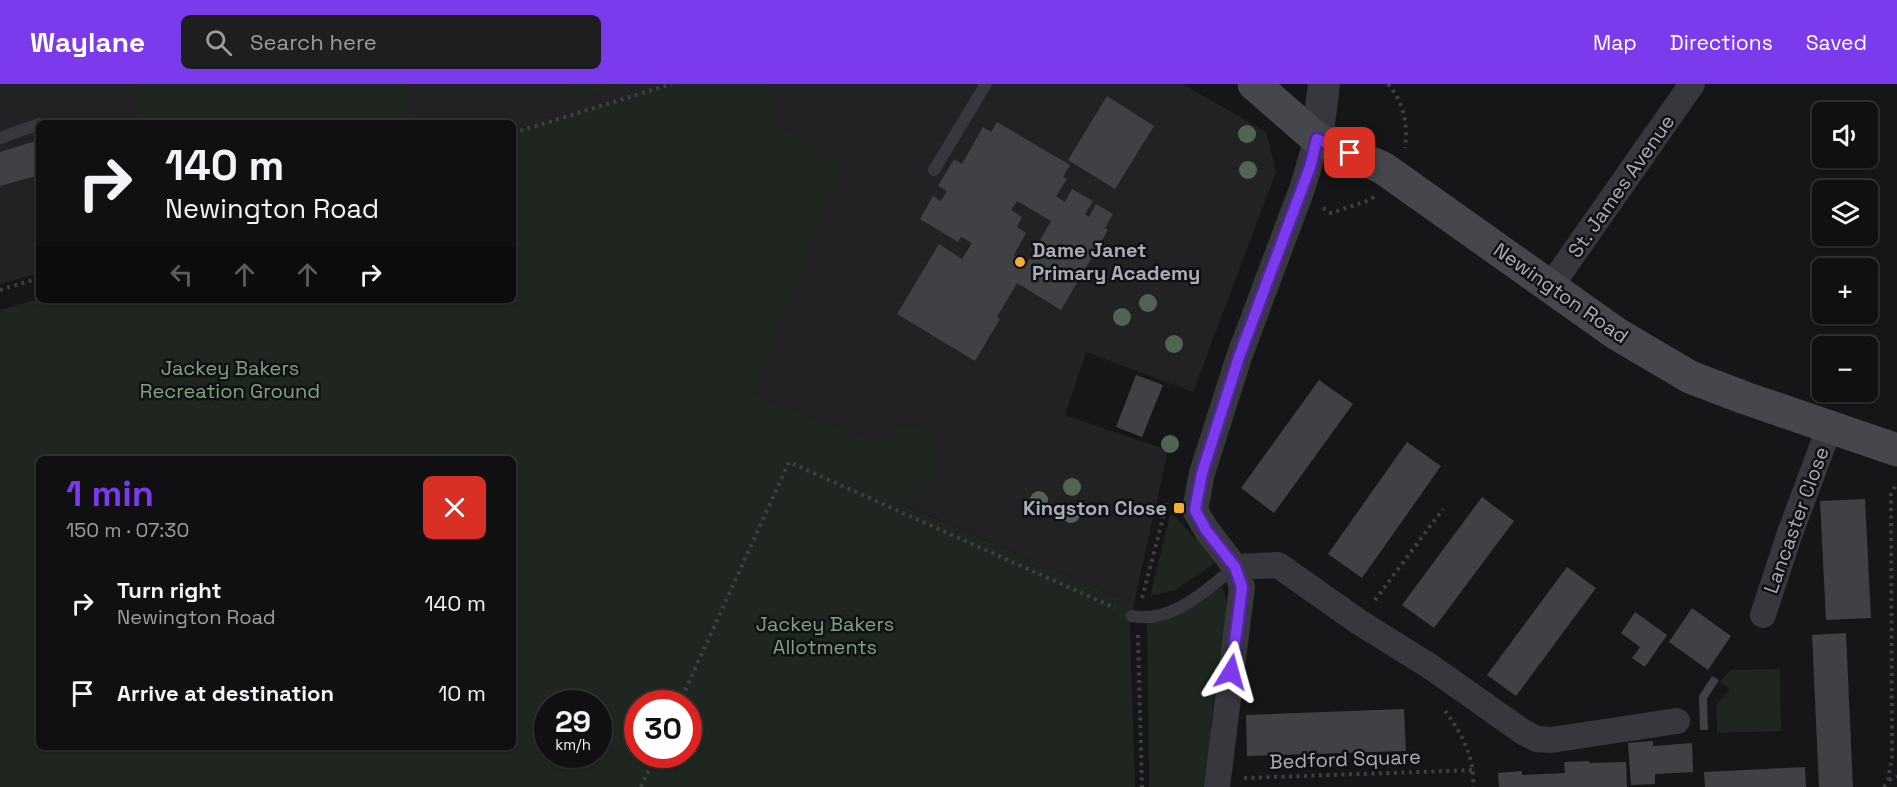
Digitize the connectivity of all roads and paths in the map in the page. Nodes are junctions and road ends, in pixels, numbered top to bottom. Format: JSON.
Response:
{"nodes":[{"id":1,"x":672,"y":84,"type":"edge"},
{"id":2,"x":986,"y":84,"type":"edge"},
{"id":3,"x":1254,"y":84,"type":"edge"},
{"id":4,"x":1324,"y":84,"type":"edge"},
{"id":5,"x":1389,"y":84,"type":"edge"},
{"id":6,"x":1692,"y":84,"type":"edge"},
{"id":7,"x":36,"y":125,"type":"edge"},
{"id":8,"x":516,"y":132,"type":"edge"},
{"id":9,"x":0,"y":138,"type":"edge"},
{"id":10,"x":1317,"y":139,"type":"junction"},
{"id":11,"x":1404,"y":154,"type":"dead end"},
{"id":12,"x":934,"y":170,"type":"dead end"},
{"id":13,"x":1380,"y":193,"type":"dead end"},
{"id":14,"x":1321,"y":207,"type":"dead end"},
{"id":15,"x":36,"y":279,"type":"edge"},
{"id":16,"x":1550,"y":288,"type":"junction"},
{"id":17,"x":0,"y":290,"type":"edge"},
{"id":18,"x":1830,"y":426,"type":"junction"},
{"id":19,"x":1897,"y":450,"type":"edge"},
{"id":20,"x":1897,"y":483,"type":"edge"},
{"id":21,"x":1443,"y":509,"type":"dead end"},
{"id":22,"x":1235,"y":567,"type":"junction"},
{"id":23,"x":1763,"y":615,"type":"dead end"},
{"id":24,"x":1132,"y":616,"type":"joint"},
{"id":25,"x":1359,"y":622,"type":"junction"},
{"id":26,"x":1431,"y":667,"type":"junction"},
{"id":27,"x":685,"y":690,"type":"edge"},
{"id":28,"x":1677,"y":721,"type":"dead end"},
{"id":29,"x":650,"y":768,"type":"edge"},
{"id":30,"x":1474,"y":770,"type":"junction"},
{"id":31,"x":1897,"y":776,"type":"edge"},
{"id":32,"x":1888,"y":780,"type":"junction"},
{"id":33,"x":1216,"y":783,"type":"edge"},
{"id":34,"x":641,"y":787,"type":"edge"},
{"id":35,"x":1473,"y":787,"type":"edge"},
{"id":36,"x":1884,"y":787,"type":"edge"}],
"edges":[{"from":1,"to":8,"type":"path"},
{"from":2,"to":12,"type":"lane"},
{"from":3,"to":10,"type":"main road","name":"Newington Road"},
{"from":4,"to":10,"type":"street"},
{"from":5,"to":11,"type":"path"},
{"from":6,"to":16,"type":"street","name":"St. James Avenue"},
{"from":7,"to":9,"type":"lane"},
{"from":10,"to":16,"type":"main road","name":"Newington Road"},
{"from":10,"to":22,"type":"street"},
{"from":13,"to":14,"type":"path"},
{"from":15,"to":17,"type":"path"},
{"from":16,"to":18,"type":"main road","name":"Newington Road"},
{"from":18,"to":19,"type":"main road","name":"Newington Road"},
{"from":18,"to":23,"type":"street","name":"Lancaster Close"},
{"from":20,"to":32,"type":"path"},
{"from":21,"to":25,"type":"path"},
{"from":22,"to":24,"type":"lane"},
{"from":22,"to":25,"type":"street"},
{"from":22,"to":33,"type":"street"},
{"from":24,"to":27,"type":"path"},
{"from":25,"to":26,"type":"street"},
{"from":26,"to":28,"type":"street"},
{"from":26,"to":30,"type":"path"},
{"from":29,"to":34,"type":"path"},
{"from":30,"to":33,"type":"path","name":"Bedford Square"},
{"from":30,"to":35,"type":"path"},
{"from":31,"to":32,"type":"path"},
{"from":32,"to":36,"type":"path"}]}
